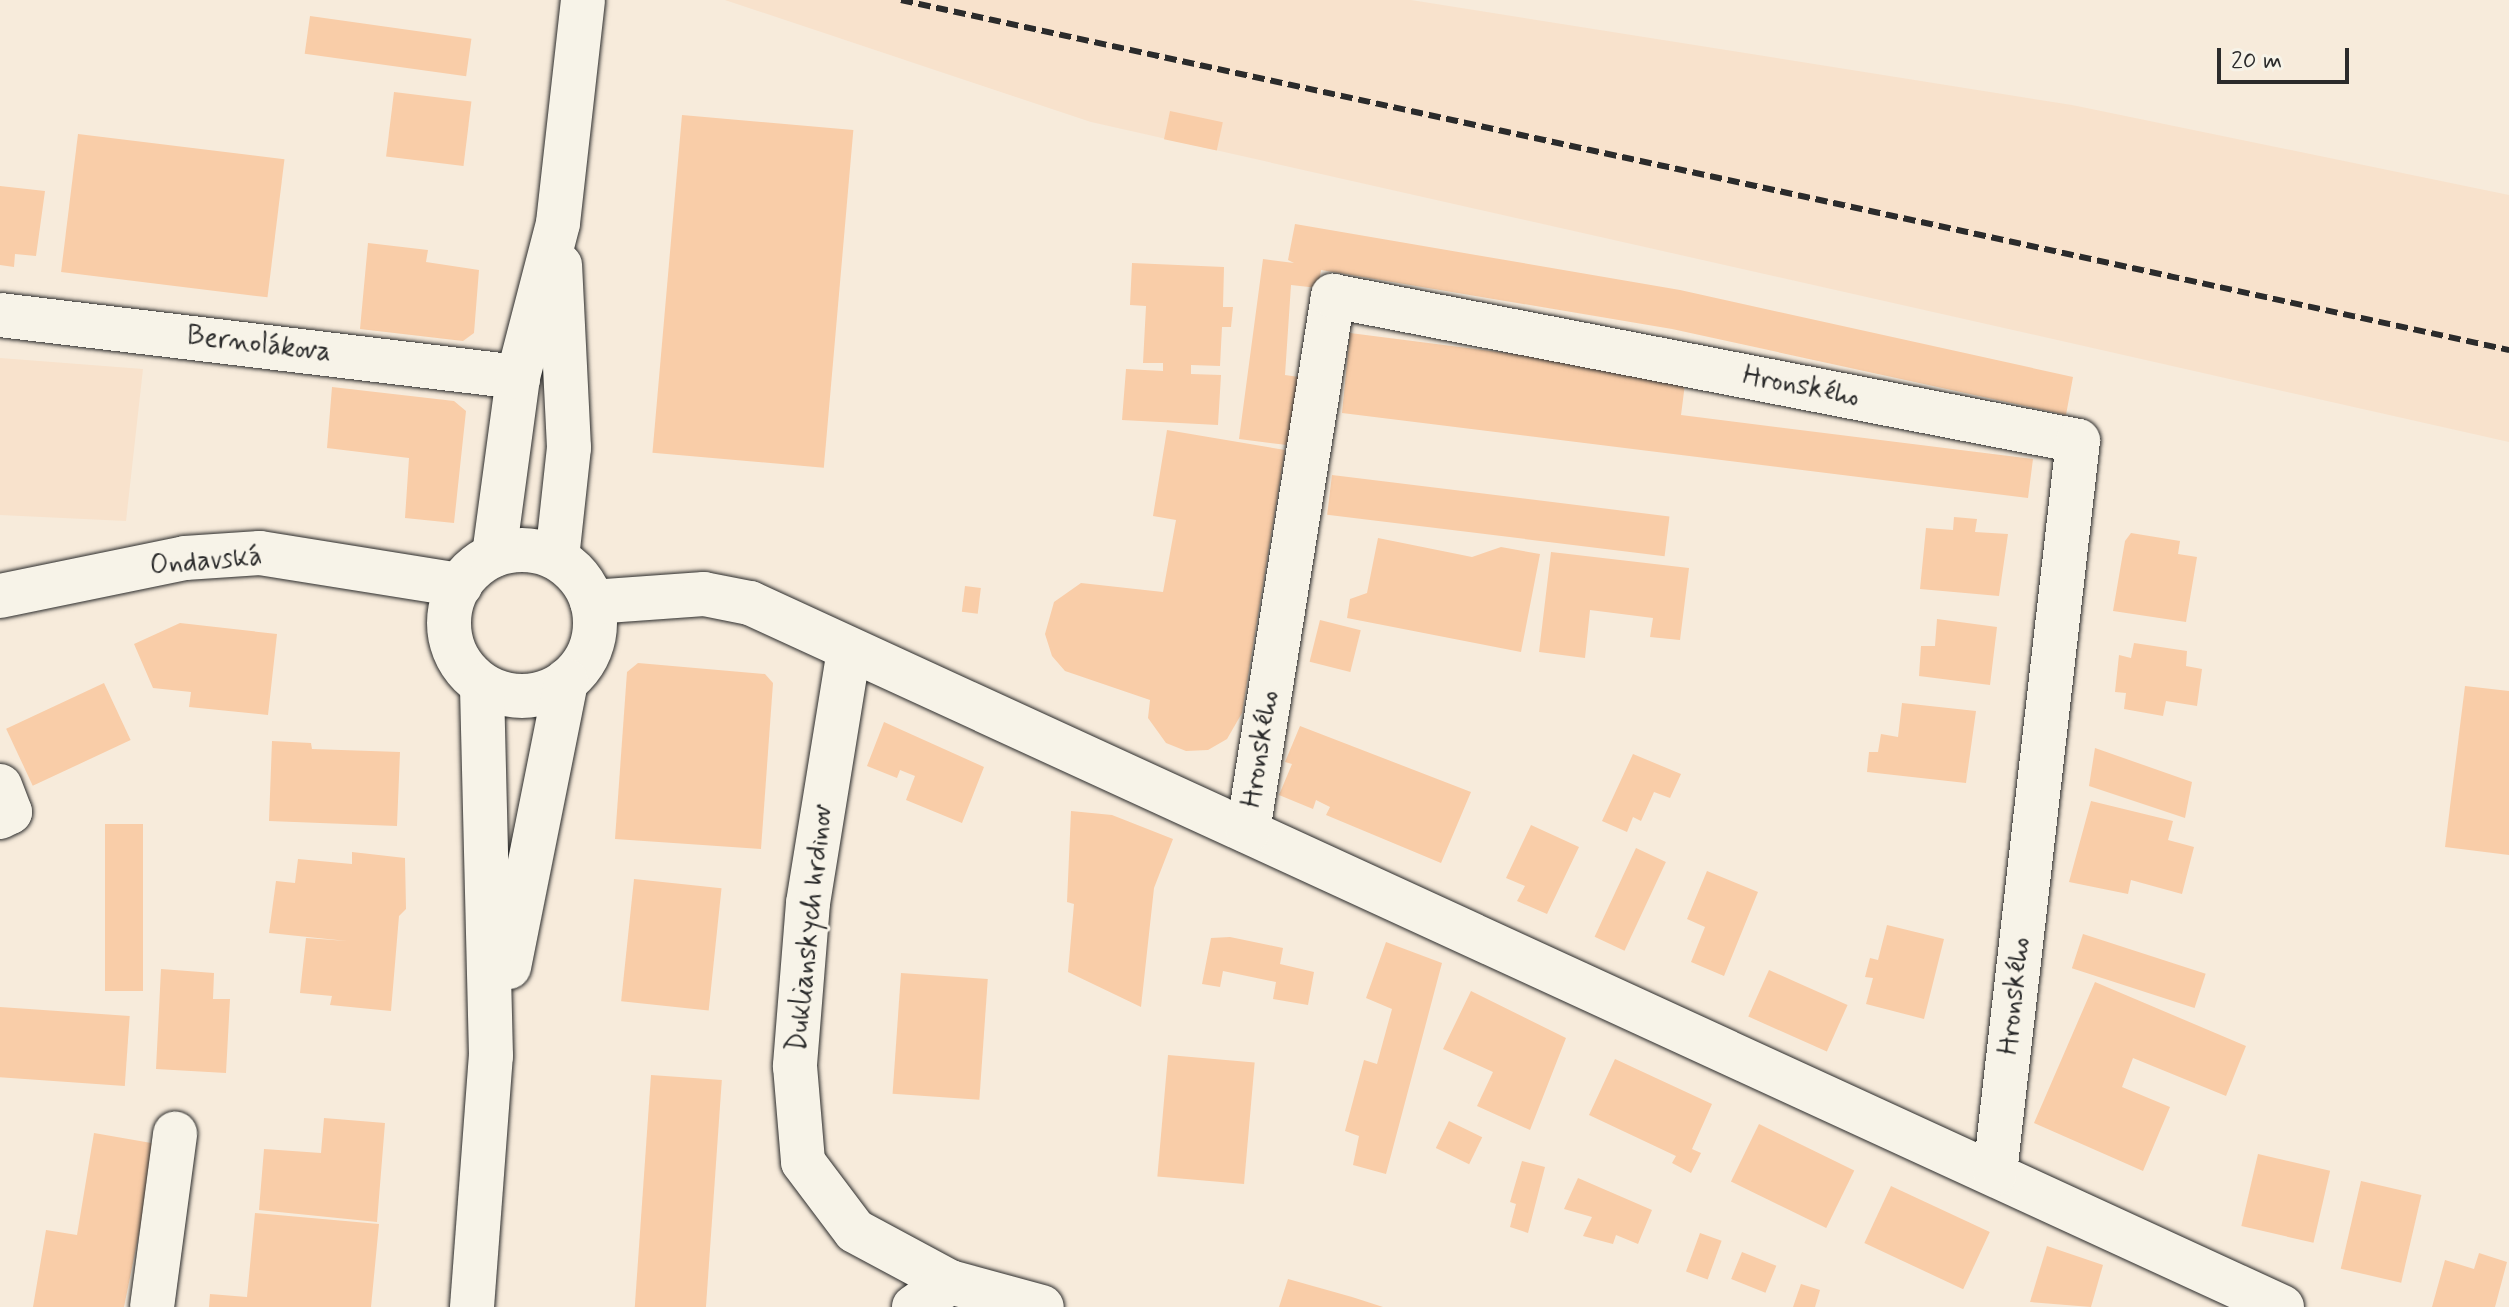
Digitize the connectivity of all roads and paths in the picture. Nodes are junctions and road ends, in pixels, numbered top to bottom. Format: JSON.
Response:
{"nodes":[{"id":1,"x":583,"y":0,"type":"edge"},
{"id":2,"x":558,"y":223,"type":"junction"},
{"id":3,"x":0,"y":315,"type":"edge"},
{"id":4,"x":518,"y":377,"type":"junction"},
{"id":5,"x":494,"y":555,"type":"junction"},
{"id":6,"x":557,"y":558,"type":"junction"},
{"id":7,"x":460,"y":585,"type":"junction"},
{"id":8,"x":0,"y":596,"type":"edge"},
{"id":9,"x":592,"y":602,"type":"junction"},
{"id":10,"x":849,"y":650,"type":"junction"},
{"id":11,"x":566,"y":681,"type":"junction"},
{"id":12,"x":482,"y":685,"type":"junction"},
{"id":13,"x":0,"y":786,"type":"edge"},
{"id":14,"x":0,"y":817,"type":"edge"},
{"id":15,"x":1248,"y":831,"type":"junction"},
{"id":16,"x":491,"y":1056,"type":"junction"},
{"id":17,"x":175,"y":1134,"type":"dead end"},
{"id":18,"x":1995,"y":1173,"type":"junction"},
{"id":19,"x":950,"y":1282,"type":"junction"},
{"id":20,"x":152,"y":1307,"type":"edge"},
{"id":21,"x":472,"y":1307,"type":"edge"},
{"id":22,"x":914,"y":1307,"type":"edge"},
{"id":23,"x":1042,"y":1307,"type":"edge"},
{"id":24,"x":2282,"y":1307,"type":"edge"}],
"edges":[{"from":1,"to":2,"type":"street"},
{"from":2,"to":4,"type":"street"},
{"from":2,"to":6,"type":"street"},
{"from":3,"to":4,"type":"street","name":"Bernolákova"},
{"from":4,"to":5,"type":"street"},
{"from":5,"to":6,"type":"street"},
{"from":5,"to":7,"type":"street"},
{"from":6,"to":9,"type":"street"},
{"from":7,"to":8,"type":"street","name":"Ondavská"},
{"from":7,"to":12,"type":"street"},
{"from":9,"to":10,"type":"street","name":"Hronského"},
{"from":9,"to":11,"type":"street"},
{"from":10,"to":15,"type":"street","name":"Hronského"},
{"from":10,"to":19,"type":"street","name":"Duklianskych hrdinov"},
{"from":11,"to":12,"type":"street"},
{"from":11,"to":16,"type":"street"},
{"from":12,"to":16,"type":"street"},
{"from":13,"to":14,"type":"street"},
{"from":15,"to":18,"type":"street","name":"Hronského"},
{"from":15,"to":18,"type":"street","name":"Hronského"},
{"from":16,"to":21,"type":"street"},
{"from":17,"to":20,"type":"street"},
{"from":18,"to":24,"type":"street","name":"Hronského"},
{"from":19,"to":22,"type":"street"},
{"from":19,"to":23,"type":"street","name":"Duklianskych hrdinov"}]}
